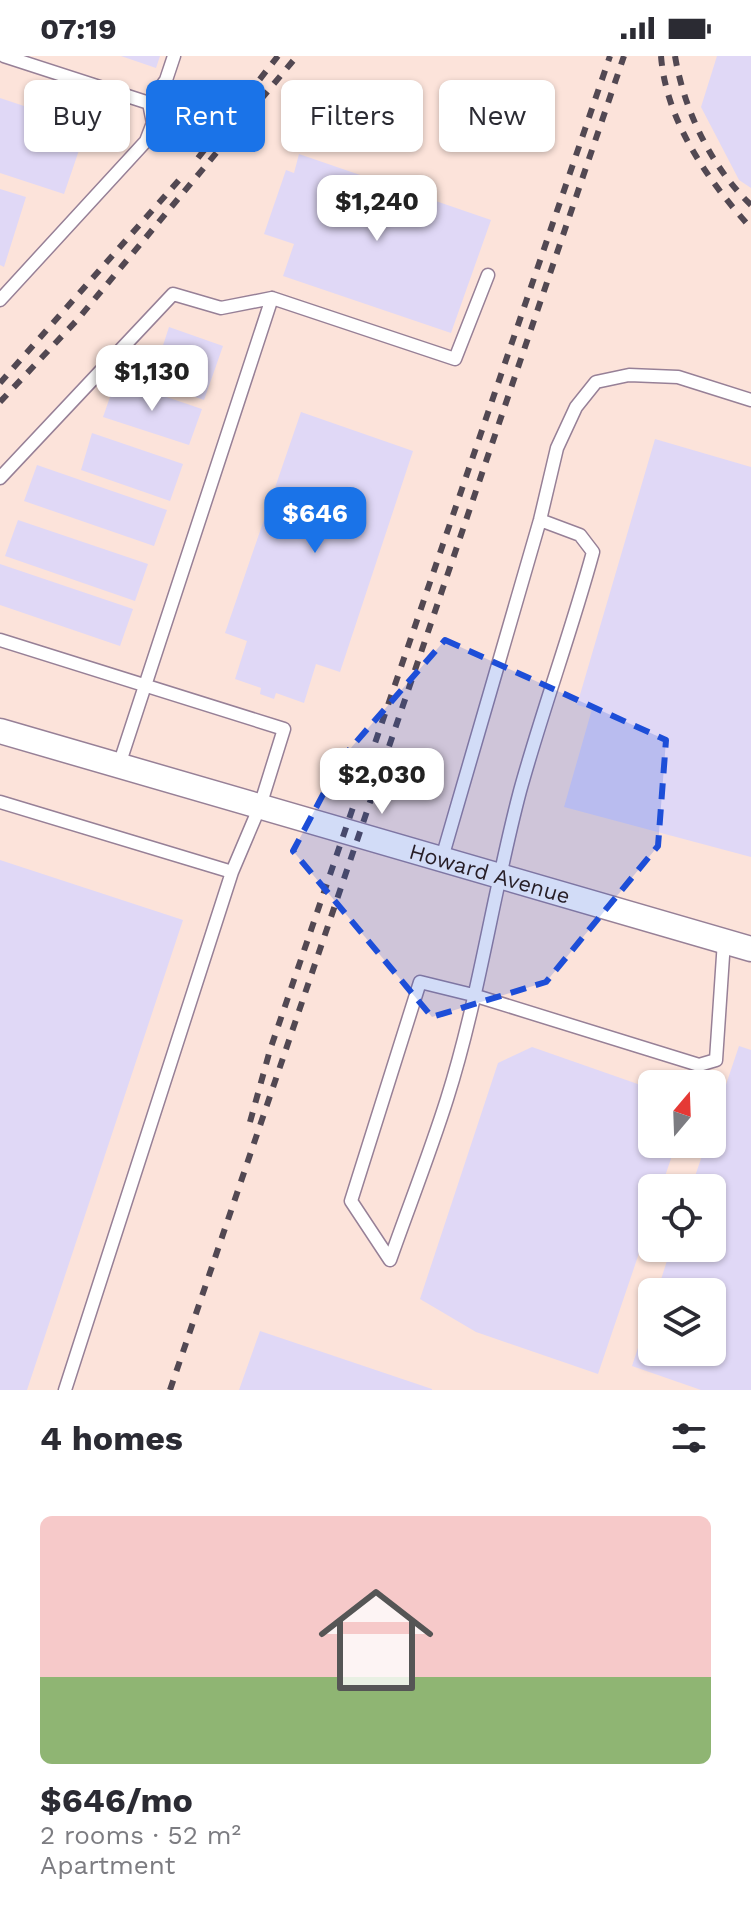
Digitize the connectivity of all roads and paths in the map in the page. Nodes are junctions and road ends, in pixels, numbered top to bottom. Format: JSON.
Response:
{"nodes":[{"id":1,"x":4,"y":56,"type":"edge"},
{"id":2,"x":174,"y":56,"type":"edge"},
{"id":3,"x":166,"y":80,"type":"edge"},
{"id":4,"x":146,"y":102,"type":"edge"},
{"id":5,"x":146,"y":141,"type":"edge"},
{"id":6,"x":488,"y":275,"type":"dead end"},
{"id":7,"x":272,"y":298,"type":"junction"},
{"id":8,"x":0,"y":300,"type":"edge"},
{"id":9,"x":751,"y":400,"type":"edge"},
{"id":10,"x":0,"y":478,"type":"edge"},
{"id":11,"x":540,"y":520,"type":"junction"},
{"id":12,"x":0,"y":640,"type":"edge"},
{"id":13,"x":145,"y":687,"type":"junction"},
{"id":14,"x":0,"y":731,"type":"edge"},
{"id":15,"x":119,"y":765,"type":"junction"},
{"id":16,"x":0,"y":802,"type":"edge"},
{"id":17,"x":260,"y":806,"type":"junction"},
{"id":18,"x":442,"y":858,"type":"junction"},
{"id":19,"x":232,"y":872,"type":"junction"},
{"id":20,"x":498,"y":875,"type":"junction"},
{"id":21,"x":724,"y":941,"type":"junction"},
{"id":22,"x":751,"y":949,"type":"edge"},
{"id":23,"x":473,"y":995,"type":"junction"},
{"id":24,"x":65,"y":1390,"type":"edge"}],
"edges":[{"from":1,"to":4,"type":"lane"},
{"from":2,"to":3,"type":"lane"},
{"from":5,"to":8,"type":"lane"},
{"from":6,"to":7,"type":"lane"},
{"from":7,"to":10,"type":"lane"},
{"from":7,"to":13,"type":"lane"},
{"from":9,"to":11,"type":"lane"},
{"from":11,"to":18,"type":"lane"},
{"from":11,"to":20,"type":"lane"},
{"from":12,"to":13,"type":"lane"},
{"from":13,"to":15,"type":"lane"},
{"from":13,"to":17,"type":"lane"},
{"from":14,"to":15,"type":"street","name":"Howard Avenue"},
{"from":15,"to":17,"type":"street","name":"Howard Avenue"},
{"from":16,"to":19,"type":"lane"},
{"from":17,"to":18,"type":"street","name":"Howard Avenue"},
{"from":17,"to":19,"type":"lane"},
{"from":18,"to":20,"type":"street","name":"Howard Avenue"},
{"from":19,"to":24,"type":"lane"},
{"from":20,"to":21,"type":"street","name":"Howard Avenue"},
{"from":20,"to":23,"type":"lane"},
{"from":21,"to":22,"type":"street","name":"Howard Avenue"},
{"from":21,"to":23,"type":"lane"},
{"from":23,"to":23,"type":"lane"}]}
